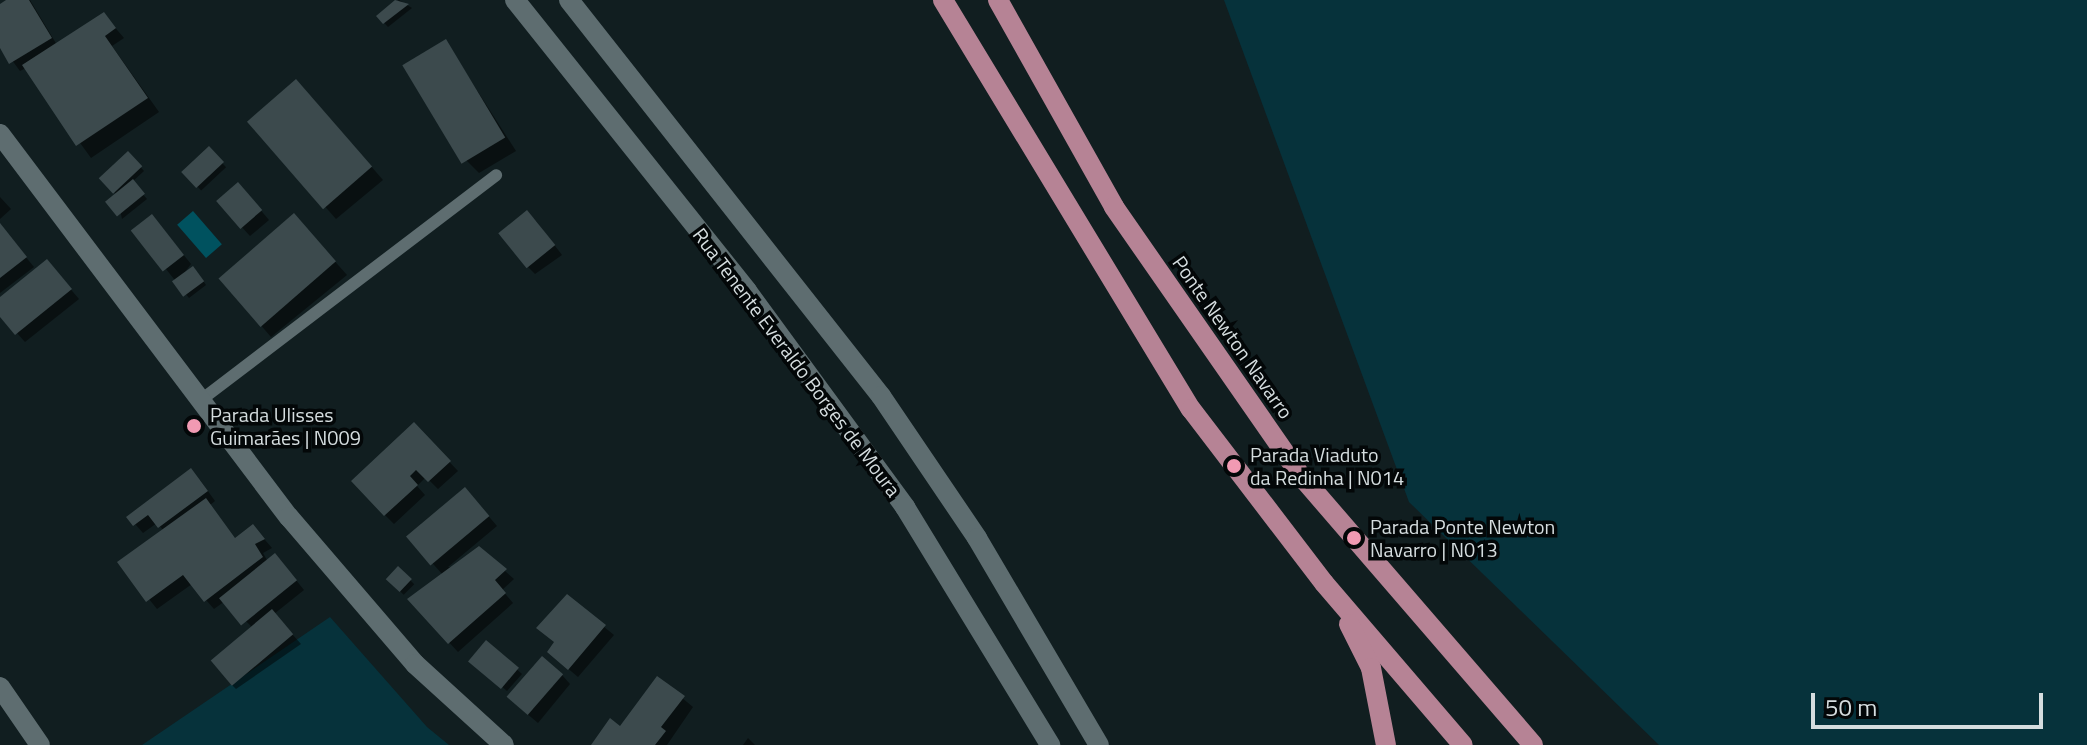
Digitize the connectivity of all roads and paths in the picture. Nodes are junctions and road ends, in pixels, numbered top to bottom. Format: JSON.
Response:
{"nodes":[{"id":1,"x":515,"y":0,"type":"edge"},
{"id":2,"x":569,"y":0,"type":"edge"},
{"id":3,"x":943,"y":0,"type":"edge"},
{"id":4,"x":998,"y":0,"type":"edge"},
{"id":5,"x":0,"y":134,"type":"edge"},
{"id":6,"x":496,"y":175,"type":"dead end"},
{"id":7,"x":201,"y":400,"type":"junction"},
{"id":8,"x":1324,"y":583,"type":"junction"},
{"id":9,"x":0,"y":687,"type":"edge"},
{"id":10,"x":40,"y":745,"type":"edge"},
{"id":11,"x":504,"y":745,"type":"edge"},
{"id":12,"x":1050,"y":745,"type":"edge"},
{"id":13,"x":1099,"y":745,"type":"edge"},
{"id":14,"x":1386,"y":745,"type":"edge"},
{"id":15,"x":1463,"y":745,"type":"edge"},
{"id":16,"x":1533,"y":745,"type":"edge"}],
"edges":[{"from":1,"to":12,"type":"street","name":"Rua Tenente Everaldo Borges de Moura"},
{"from":2,"to":13,"type":"street","name":"Rua Tenente Everaldo Borges de Moura"},
{"from":3,"to":8,"type":"main road"},
{"from":4,"to":16,"type":"main road","name":"Ponte Newton Navarro"},
{"from":5,"to":7,"type":"street"},
{"from":6,"to":7,"type":"lane"},
{"from":7,"to":11,"type":"street"},
{"from":8,"to":14,"type":"main road"},
{"from":8,"to":15,"type":"main road"},
{"from":9,"to":10,"type":"street"}]}
